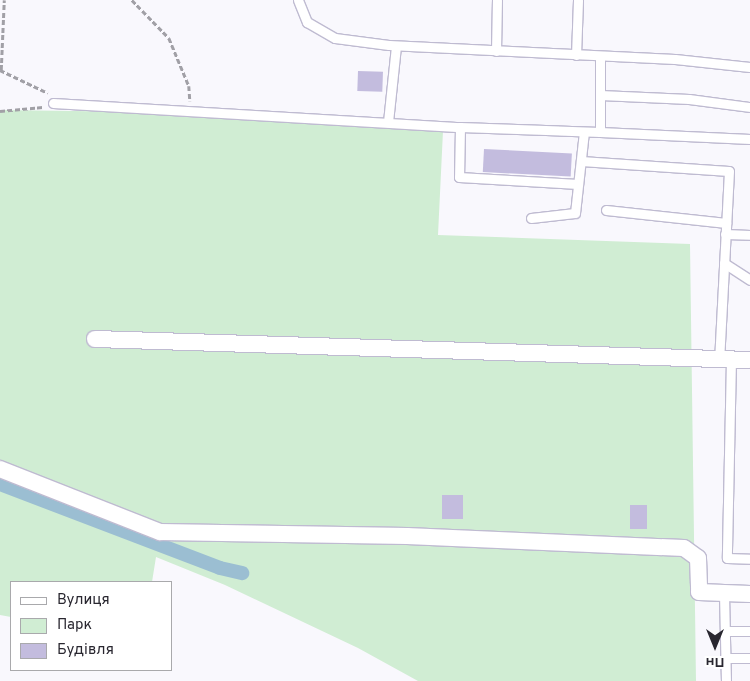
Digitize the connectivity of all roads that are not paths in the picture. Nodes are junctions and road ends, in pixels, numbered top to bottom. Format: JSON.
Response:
{"nodes":[{"id":1,"x":298,"y":0,"type":"edge"},
{"id":2,"x":497,"y":0,"type":"edge"},
{"id":3,"x":578,"y":0,"type":"edge"},
{"id":4,"x":396,"y":46,"type":"junction"},
{"id":5,"x":496,"y":51,"type":"junction"},
{"id":6,"x":576,"y":55,"type":"junction"},
{"id":7,"x":600,"y":56,"type":"junction"},
{"id":8,"x":750,"y":67,"type":"edge"},
{"id":9,"x":600,"y":95,"type":"junction"},
{"id":10,"x":53,"y":103,"type":"road end"},
{"id":11,"x":750,"y":107,"type":"edge"},
{"id":12,"x":388,"y":122,"type":"junction"},
{"id":13,"x":460,"y":127,"type":"junction"},
{"id":14,"x":584,"y":132,"type":"junction"},
{"id":15,"x":600,"y":132,"type":"junction"},
{"id":16,"x":750,"y":139,"type":"edge"},
{"id":17,"x":581,"y":161,"type":"junction"},
{"id":18,"x":578,"y":184,"type":"junction"},
{"id":19,"x":606,"y":210,"type":"dead end"},
{"id":20,"x":531,"y":218,"type":"dead end"},
{"id":21,"x":726,"y":223,"type":"junction"},
{"id":22,"x":726,"y":234,"type":"junction"},
{"id":23,"x":750,"y":235,"type":"edge"},
{"id":24,"x":724,"y":263,"type":"junction"},
{"id":25,"x":750,"y":280,"type":"edge"},
{"id":26,"x":95,"y":339,"type":"dead end"},
{"id":27,"x":725,"y":359,"type":"junction"},
{"id":28,"x":750,"y":360,"type":"edge"},
{"id":29,"x":0,"y":469,"type":"edge"},
{"id":30,"x":750,"y":559,"type":"edge"},
{"id":31,"x":724,"y":594,"type":"junction"},
{"id":32,"x":750,"y":594,"type":"edge"},
{"id":33,"x":725,"y":630,"type":"junction"},
{"id":34,"x":750,"y":631,"type":"edge"},
{"id":35,"x":725,"y":658,"type":"junction"},
{"id":36,"x":750,"y":658,"type":"edge"},
{"id":37,"x":726,"y":681,"type":"edge"}],
"edges":[{"from":1,"to":4,"type":"lane"},
{"from":2,"to":5,"type":"lane"},
{"from":3,"to":6,"type":"lane"},
{"from":4,"to":5,"type":"lane"},
{"from":4,"to":12,"type":"lane"},
{"from":5,"to":6,"type":"lane"},
{"from":6,"to":7,"type":"lane"},
{"from":7,"to":8,"type":"lane"},
{"from":7,"to":9,"type":"lane"},
{"from":9,"to":11,"type":"lane"},
{"from":9,"to":15,"type":"lane"},
{"from":10,"to":12,"type":"lane"},
{"from":12,"to":13,"type":"lane"},
{"from":13,"to":14,"type":"lane"},
{"from":13,"to":18,"type":"lane"},
{"from":14,"to":15,"type":"lane"},
{"from":14,"to":17,"type":"lane"},
{"from":15,"to":16,"type":"lane"},
{"from":17,"to":18,"type":"lane"},
{"from":17,"to":21,"type":"lane"},
{"from":18,"to":20,"type":"lane"},
{"from":19,"to":21,"type":"lane"},
{"from":21,"to":22,"type":"lane"},
{"from":22,"to":23,"type":"lane"},
{"from":22,"to":24,"type":"lane"},
{"from":24,"to":25,"type":"lane"},
{"from":24,"to":27,"type":"lane"},
{"from":26,"to":27,"type":"street"},
{"from":27,"to":28,"type":"street"},
{"from":27,"to":30,"type":"lane"},
{"from":29,"to":31,"type":"street"},
{"from":31,"to":32,"type":"street"},
{"from":31,"to":33,"type":"lane"},
{"from":33,"to":34,"type":"lane"},
{"from":33,"to":35,"type":"lane"},
{"from":35,"to":36,"type":"lane"},
{"from":35,"to":37,"type":"lane"}]}
